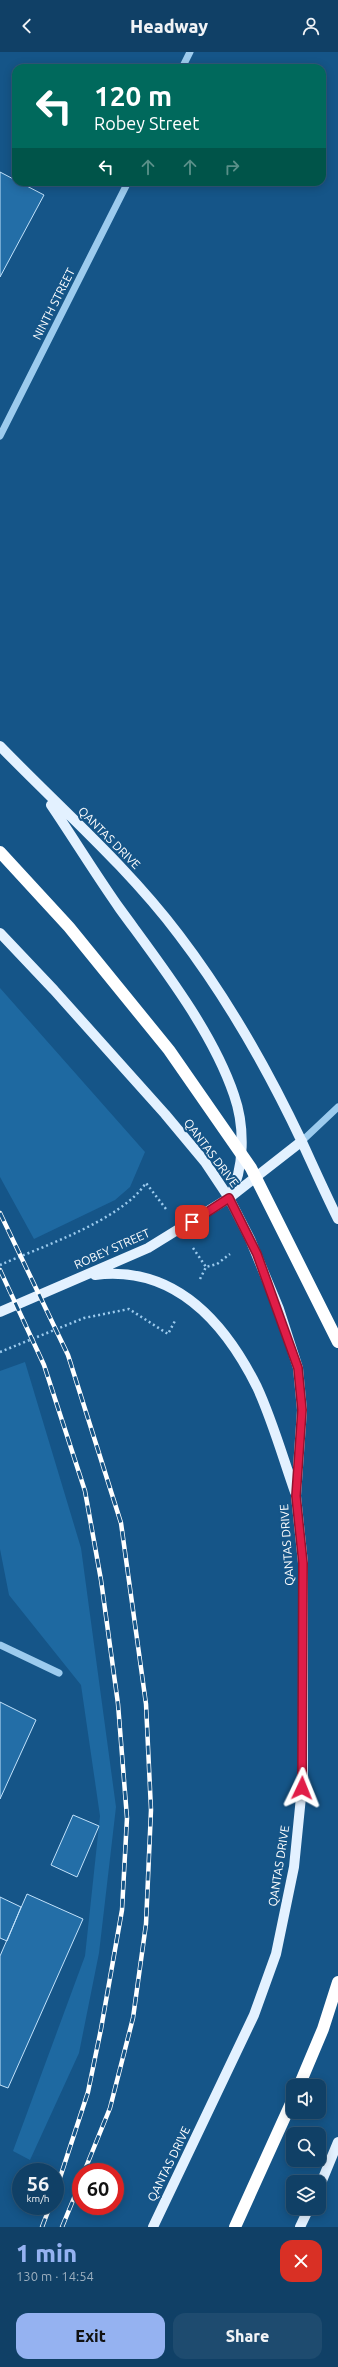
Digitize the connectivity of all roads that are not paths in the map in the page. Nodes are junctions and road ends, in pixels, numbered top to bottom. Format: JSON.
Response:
{"nodes":[{"id":1,"x":190,"y":52,"type":"edge"},
{"id":2,"x":184,"y":64,"type":"edge"},
{"id":3,"x":126,"y":186,"type":"edge"},
{"id":4,"x":0,"y":436,"type":"edge"},
{"id":5,"x":0,"y":741,"type":"edge"},
{"id":6,"x":3,"y":749,"type":"edge"},
{"id":7,"x":40,"y":788,"type":"junction"},
{"id":8,"x":0,"y":852,"type":"edge"},
{"id":9,"x":0,"y":933,"type":"edge"},
{"id":10,"x":338,"y":1107,"type":"edge"},
{"id":11,"x":302,"y":1141,"type":"junction"},
{"id":12,"x":229,"y":1198,"type":"junction"},
{"id":13,"x":338,"y":1219,"type":"edge"},
{"id":14,"x":83,"y":1277,"type":"junction"},
{"id":15,"x":0,"y":1312,"type":"edge"},
{"id":16,"x":338,"y":1342,"type":"edge"},
{"id":17,"x":296,"y":1496,"type":"junction"},
{"id":18,"x":0,"y":1645,"type":"edge"},
{"id":19,"x":59,"y":1673,"type":"dead end"},
{"id":20,"x":338,"y":1982,"type":"edge"},
{"id":21,"x":302,"y":2079,"type":"edge"},
{"id":22,"x":286,"y":2115,"type":"edge"},
{"id":23,"x":338,"y":2142,"type":"edge"},
{"id":24,"x":324,"y":2175,"type":"edge"},
{"id":25,"x":306,"y":2215,"type":"edge"},
{"id":26,"x":153,"y":2227,"type":"edge"},
{"id":27,"x":235,"y":2227,"type":"edge"},
{"id":28,"x":300,"y":2227,"type":"edge"}],
"edges":[{"from":1,"to":2,"type":"street"},
{"from":3,"to":4,"type":"street","name":"NINTH STREET"},
{"from":5,"to":6,"type":"street"},
{"from":6,"to":7,"type":"main road","name":"QANTAS DRIVE"},
{"from":7,"to":11,"type":"main road","name":"QANTAS DRIVE"},
{"from":7,"to":12,"type":"main road"},
{"from":8,"to":16,"type":"highway","bridge":true},
{"from":9,"to":12,"type":"main road","name":"QANTAS DRIVE"},
{"from":10,"to":11,"type":"street"},
{"from":11,"to":12,"type":"main road","name":"ROBEY STREET"},
{"from":11,"to":13,"type":"main road","name":"QANTAS DRIVE"},
{"from":12,"to":14,"type":"main road","name":"ROBEY STREET"},
{"from":12,"to":17,"type":"main road","name":"QANTAS DRIVE"},
{"from":14,"to":15,"type":"main road","name":"ROBEY STREET"},
{"from":14,"to":17,"type":"main road"},
{"from":17,"to":26,"type":"main road","name":"QANTAS DRIVE"},
{"from":18,"to":19,"type":"street"},
{"from":20,"to":21,"type":"highway"},
{"from":22,"to":27,"type":"highway"},
{"from":23,"to":24,"type":"main road"},
{"from":25,"to":28,"type":"main road"}]}
